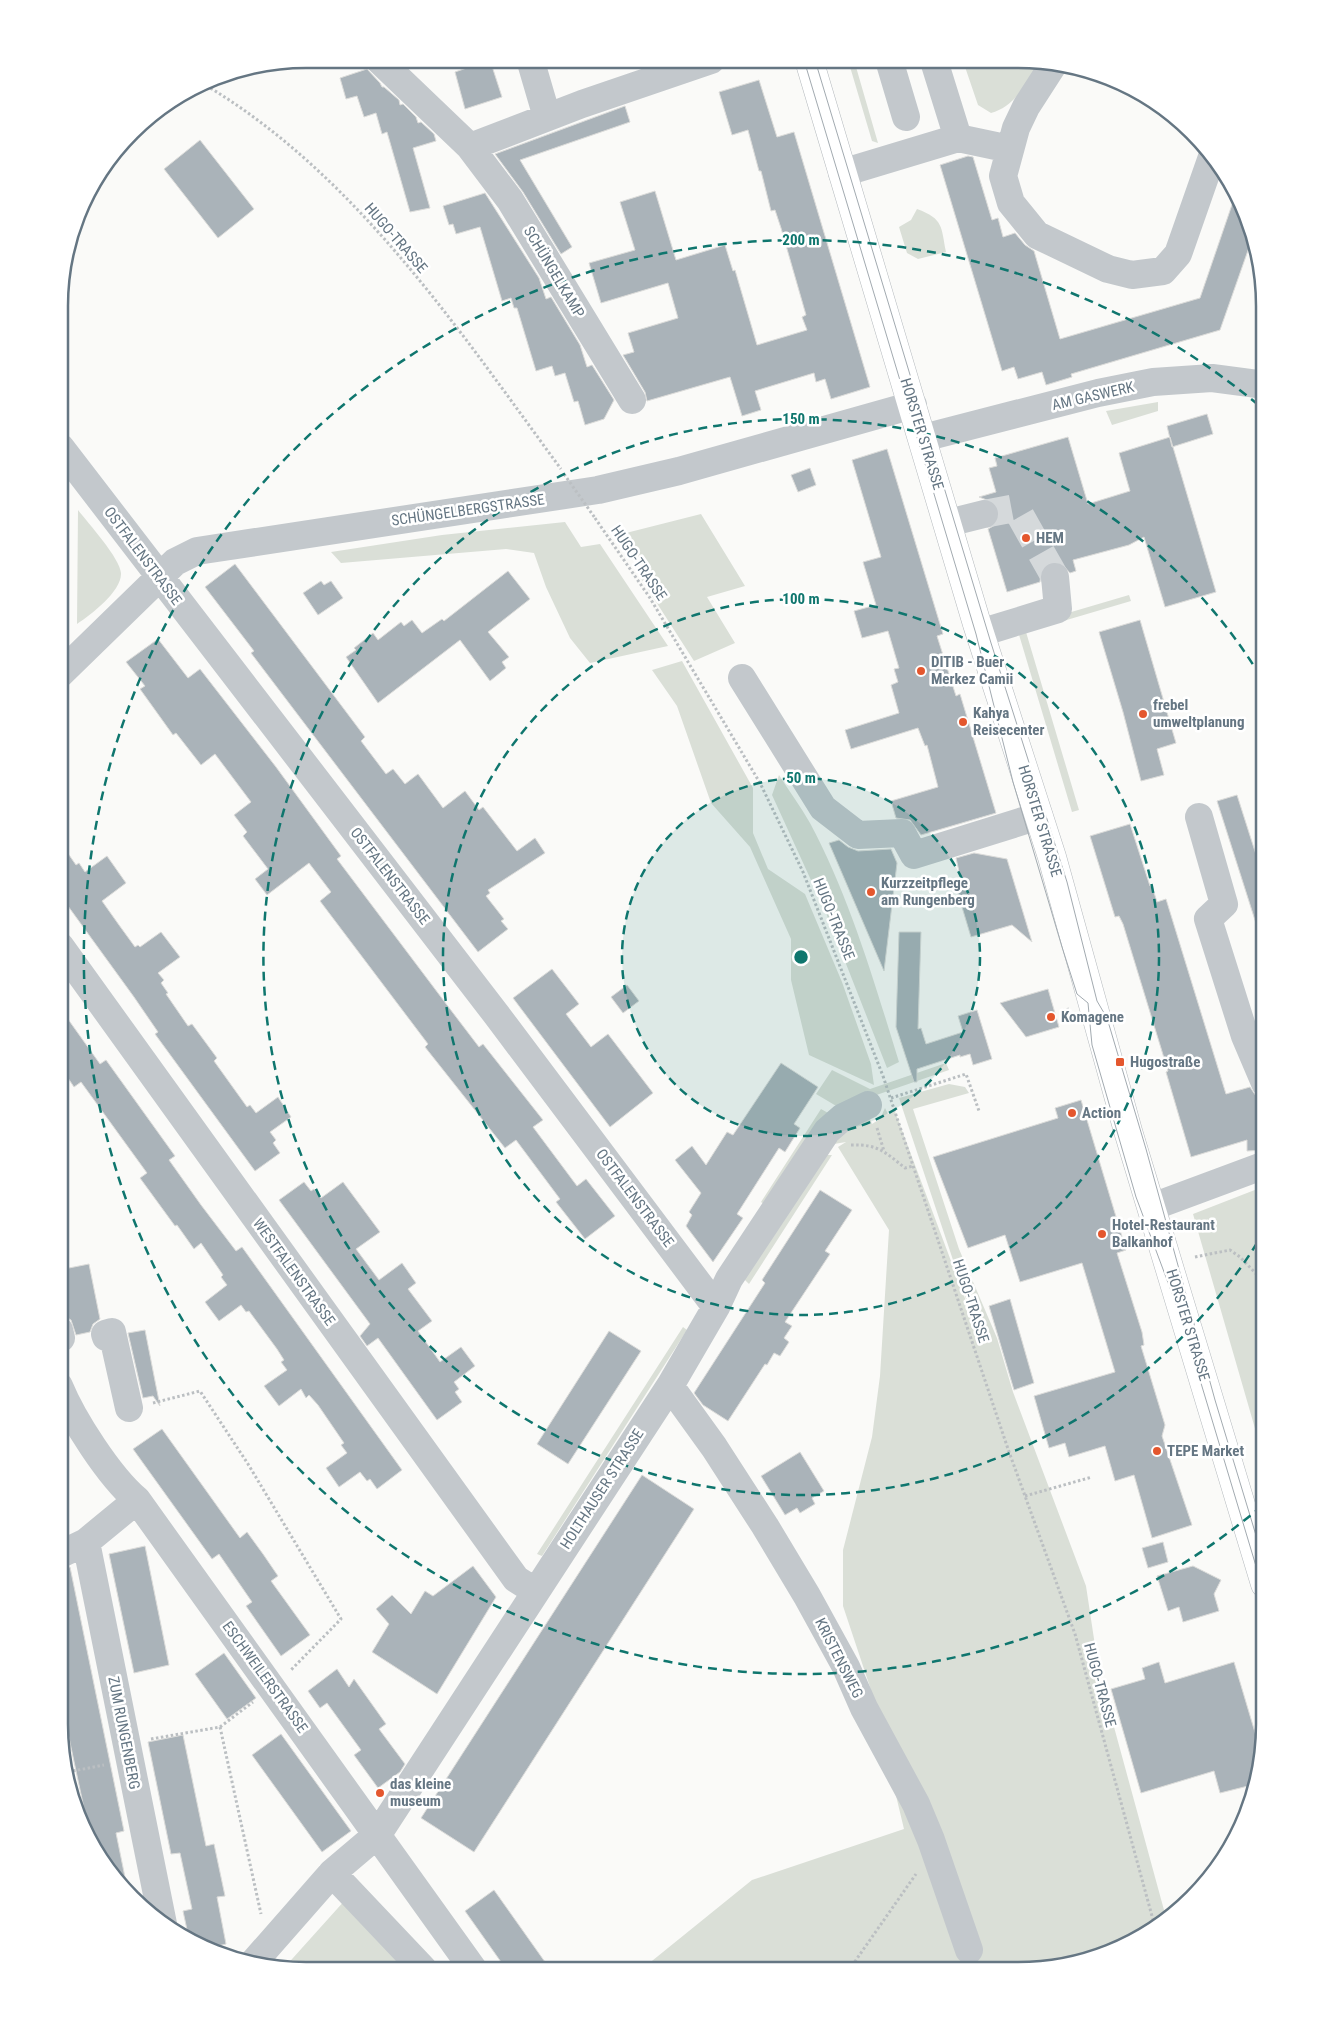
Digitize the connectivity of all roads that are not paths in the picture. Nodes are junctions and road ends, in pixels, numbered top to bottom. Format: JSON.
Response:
{"nodes":[{"id":1,"x":387,"y":68,"type":"edge"},
{"id":2,"x":533,"y":68,"type":"edge"},
{"id":3,"x":688,"y":68,"type":"edge"},
{"id":4,"x":811,"y":68,"type":"edge"},
{"id":5,"x":896,"y":68,"type":"edge"},
{"id":6,"x":936,"y":68,"type":"edge"},
{"id":7,"x":1050,"y":70,"type":"edge"},
{"id":8,"x":547,"y":117,"type":"junction"},
{"id":9,"x":906,"y":117,"type":"dead end"},
{"id":10,"x":958,"y":138,"type":"junction"},
{"id":11,"x":470,"y":147,"type":"junction"},
{"id":12,"x":1010,"y":149,"type":"junction"},
{"id":13,"x":1209,"y":164,"type":"edge"},
{"id":14,"x":842,"y":173,"type":"junction"},
{"id":15,"x":1256,"y":384,"type":"edge"},
{"id":16,"x":632,"y":400,"type":"dead end"},
{"id":17,"x":913,"y":405,"type":"junction"},
{"id":18,"x":923,"y":438,"type":"junction"},
{"id":19,"x":68,"y":457,"type":"edge"},
{"id":20,"x":984,"y":514,"type":"tunnel mouth"},
{"id":21,"x":948,"y":522,"type":"junction"},
{"id":22,"x":159,"y":577,"type":"junction"},
{"id":23,"x":1055,"y":577,"type":"tunnel mouth"},
{"id":24,"x":980,"y":632,"type":"junction"},
{"id":25,"x":68,"y":666,"type":"edge"},
{"id":26,"x":742,"y":678,"type":"dead end"},
{"id":27,"x":1039,"y":816,"type":"junction"},
{"id":28,"x":1199,"y":817,"type":"dead end"},
{"id":29,"x":68,"y":957,"type":"edge"},
{"id":30,"x":1256,"y":1062,"type":"edge"},
{"id":31,"x":881,"y":1107,"type":"road end"},
{"id":32,"x":1256,"y":1168,"type":"edge"},
{"id":33,"x":1152,"y":1207,"type":"junction"},
{"id":34,"x":716,"y":1307,"type":"junction"},
{"id":35,"x":106,"y":1337,"type":"dead end"},
{"id":36,"x":670,"y":1386,"type":"junction"},
{"id":37,"x":68,"y":1402,"type":"edge"},
{"id":38,"x":129,"y":1408,"type":"road end"},
{"id":39,"x":132,"y":1495,"type":"junction"},
{"id":40,"x":86,"y":1542,"type":"junction"},
{"id":41,"x":68,"y":1551,"type":"edge"},
{"id":42,"x":1256,"y":1554,"type":"edge"},
{"id":43,"x":535,"y":1591,"type":"junction"},
{"id":44,"x":378,"y":1834,"type":"junction"},
{"id":45,"x":332,"y":1874,"type":"junction"},
{"id":46,"x":160,"y":1911,"type":"edge"},
{"id":47,"x":969,"y":1950,"type":"dead end"},
{"id":48,"x":260,"y":1955,"type":"edge"},
{"id":49,"x":416,"y":1962,"type":"edge"},
{"id":50,"x":468,"y":1962,"type":"edge"}],
"edges":[{"from":1,"to":11,"type":"street","name":"SCHÜNGELKAMP"},
{"from":2,"to":8,"type":"street"},
{"from":3,"to":8,"type":"street"},
{"from":4,"to":14,"type":"main road","name":"HORSTER STRASSE"},
{"from":5,"to":9,"type":"street"},
{"from":6,"to":10,"type":"street"},
{"from":7,"to":12,"type":"street"},
{"from":8,"to":11,"type":"street"},
{"from":10,"to":12,"type":"street"},
{"from":10,"to":14,"type":"street"},
{"from":11,"to":16,"type":"street","name":"SCHÜNGELKAMP"},
{"from":12,"to":13,"type":"street"},
{"from":14,"to":17,"type":"main road","name":"HORSTER STRASSE"},
{"from":15,"to":18,"type":"street","name":"AM GASWERK"},
{"from":17,"to":18,"type":"main road","name":"HORSTER STRASSE"},
{"from":17,"to":22,"type":"street","name":"SCHÜNGELBERGSTRASSE"},
{"from":18,"to":21,"type":"main road","name":"HORSTER STRASSE"},
{"from":19,"to":22,"type":"street","name":"OSTFALENSTRASSE"},
{"from":20,"to":21,"type":"street"},
{"from":21,"to":24,"type":"main road","name":"HORSTER STRASSE"},
{"from":22,"to":25,"type":"street","name":"SCHÜNGELBERGSTRASSE"},
{"from":22,"to":34,"type":"street","name":"OSTFALENSTRASSE"},
{"from":23,"to":24,"type":"street"},
{"from":24,"to":27,"type":"main road","name":"HORSTER STRASSE"},
{"from":26,"to":27,"type":"street"},
{"from":27,"to":33,"type":"main road","name":"HORSTER STRASSE"},
{"from":28,"to":30,"type":"street"},
{"from":29,"to":43,"type":"street","name":"WESTFALENSTRASSE"},
{"from":31,"to":34,"type":"street","name":"HOLTHAUSER STRASSE"},
{"from":32,"to":33,"type":"street"},
{"from":33,"to":42,"type":"main road","name":"HORSTER STRASSE"},
{"from":34,"to":36,"type":"street","name":"HOLTHAUSER STRASSE"},
{"from":35,"to":38,"type":"street"},
{"from":36,"to":43,"type":"street","name":"HOLTHAUSER STRASSE"},
{"from":36,"to":47,"type":"street","name":"KRISTENSWEG"},
{"from":37,"to":39,"type":"street","name":"ESCHWEILERSTRASSE"},
{"from":39,"to":40,"type":"street"},
{"from":39,"to":44,"type":"street","name":"ESCHWEILERSTRASSE"},
{"from":40,"to":41,"type":"street"},
{"from":40,"to":46,"type":"street","name":"ZUM RUNGENBERG"},
{"from":43,"to":44,"type":"street","name":"HOLTHAUSER STRASSE"},
{"from":44,"to":45,"type":"street","name":"HOLTHAUSER STRASSE"},
{"from":44,"to":50,"type":"street","name":"ESCHWEILERSTRASSE"},
{"from":45,"to":48,"type":"street","name":"HOLTHAUSER STRASSE"},
{"from":45,"to":49,"type":"street"}]}
